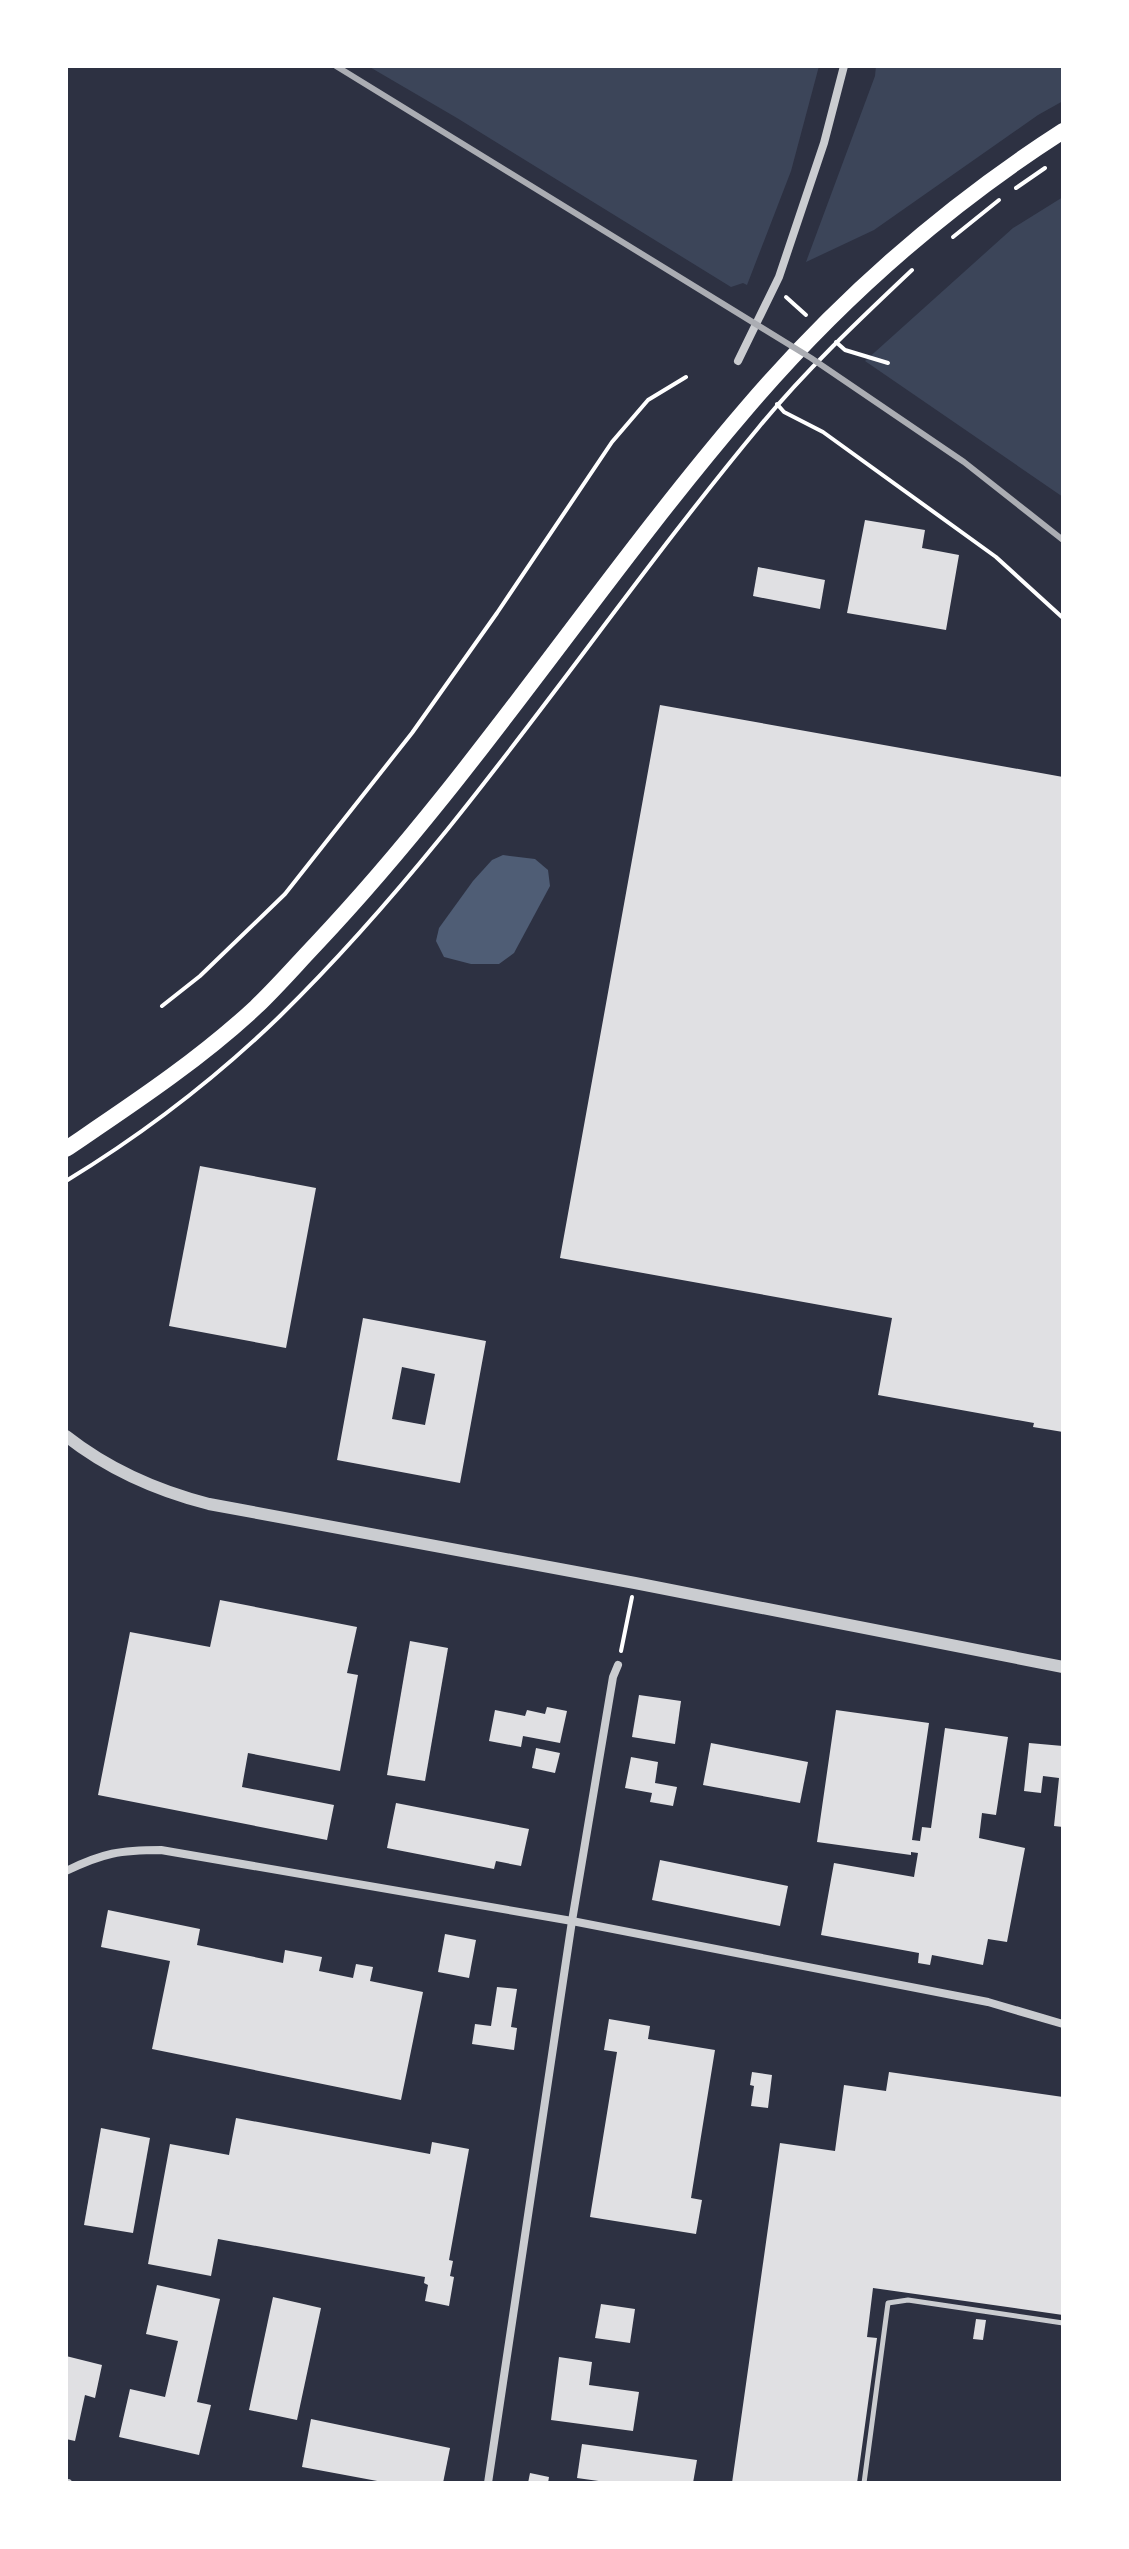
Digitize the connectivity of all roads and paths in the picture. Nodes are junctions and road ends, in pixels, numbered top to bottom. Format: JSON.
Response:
{"nodes":[{"id":1,"x":844,"y":66,"type":"edge"},
{"id":2,"x":1063,"y":131,"type":"edge"},
{"id":3,"x":1054,"y":162,"type":"dead end"},
{"id":4,"x":950,"y":238,"type":"dead end"},
{"id":5,"x":918,"y":265,"type":"dead end"},
{"id":6,"x":738,"y":361,"type":"dead end"},
{"id":7,"x":686,"y":377,"type":"dead end"},
{"id":8,"x":761,"y":425,"type":"dead end"},
{"id":9,"x":823,"y":432,"type":"dead end"},
{"id":10,"x":1063,"y":618,"type":"edge"},
{"id":11,"x":162,"y":1006,"type":"dead end"},
{"id":12,"x":66,"y":1149,"type":"edge"},
{"id":13,"x":66,"y":1436,"type":"edge"},
{"id":14,"x":635,"y":1583,"type":"junction"},
{"id":15,"x":618,"y":1665,"type":"joint"},
{"id":16,"x":1063,"y":1667,"type":"edge"},
{"id":17,"x":66,"y":1871,"type":"edge"},
{"id":18,"x":572,"y":1921,"type":"junction"},
{"id":19,"x":1063,"y":2024,"type":"edge"},
{"id":20,"x":1063,"y":2323,"type":"edge"},
{"id":21,"x":488,"y":2483,"type":"edge"},
{"id":22,"x":864,"y":2483,"type":"edge"}],
"edges":[{"from":1,"to":6,"type":"street"},
{"from":2,"to":12,"type":"main road"},
{"from":3,"to":4,"type":"path"},
{"from":5,"to":8,"type":"path"},
{"from":7,"to":11,"type":"path"},
{"from":9,"to":10,"type":"path"},
{"from":13,"to":14,"type":"street"},
{"from":14,"to":15,"type":"path"},
{"from":14,"to":16,"type":"street"},
{"from":15,"to":18,"type":"street"},
{"from":17,"to":18,"type":"street"},
{"from":18,"to":19,"type":"street"},
{"from":18,"to":21,"type":"street"},
{"from":20,"to":22,"type":"lane"}]}
